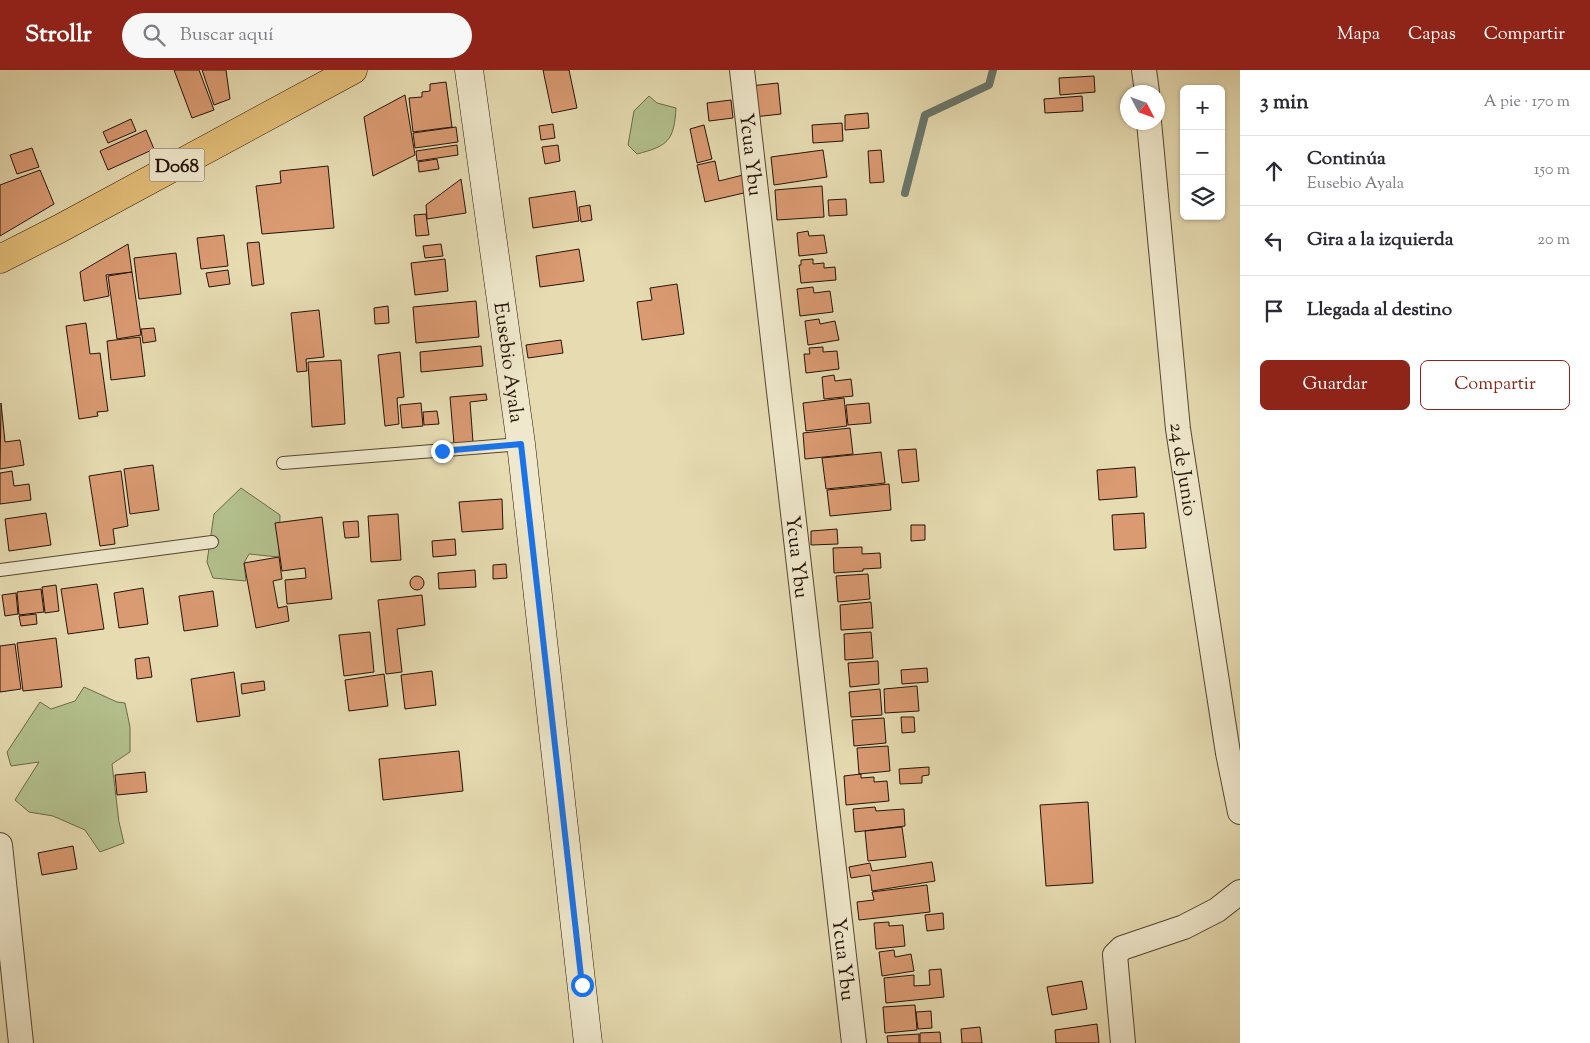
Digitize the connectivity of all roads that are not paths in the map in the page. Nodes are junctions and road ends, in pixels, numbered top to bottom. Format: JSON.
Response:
{"nodes":[{"id":1,"x":353,"y":70,"type":"edge"},
{"id":2,"x":469,"y":70,"type":"edge"},
{"id":3,"x":742,"y":70,"type":"edge"},
{"id":4,"x":1144,"y":70,"type":"edge"},
{"id":5,"x":1145,"y":85,"type":"edge"},
{"id":6,"x":1150,"y":130,"type":"edge"},
{"id":7,"x":0,"y":259,"type":"edge"},
{"id":8,"x":521,"y":444,"type":"junction"},
{"id":9,"x":283,"y":463,"type":"dead end"},
{"id":10,"x":212,"y":542,"type":"dead end"},
{"id":11,"x":0,"y":570,"type":"edge"},
{"id":12,"x":1240,"y":812,"type":"edge"},
{"id":13,"x":0,"y":845,"type":"edge"},
{"id":14,"x":1240,"y":892,"type":"edge"},
{"id":15,"x":21,"y":1043,"type":"edge"},
{"id":16,"x":588,"y":1043,"type":"edge"},
{"id":17,"x":854,"y":1043,"type":"edge"},
{"id":18,"x":1123,"y":1043,"type":"edge"}],
"edges":[{"from":1,"to":7,"type":"main road","number":"D068"},
{"from":2,"to":8,"type":"main road","name":"Eusebio Ayala"},
{"from":3,"to":17,"type":"street","name":"Ycua Ybu"},
{"from":4,"to":5,"type":"street"},
{"from":6,"to":12,"type":"street","name":"24 de Junio"},
{"from":8,"to":9,"type":"lane"},
{"from":8,"to":16,"type":"main road","name":"Eusebio Ayala"},
{"from":10,"to":11,"type":"lane"},
{"from":13,"to":15,"type":"street"},
{"from":14,"to":18,"type":"street"}]}
